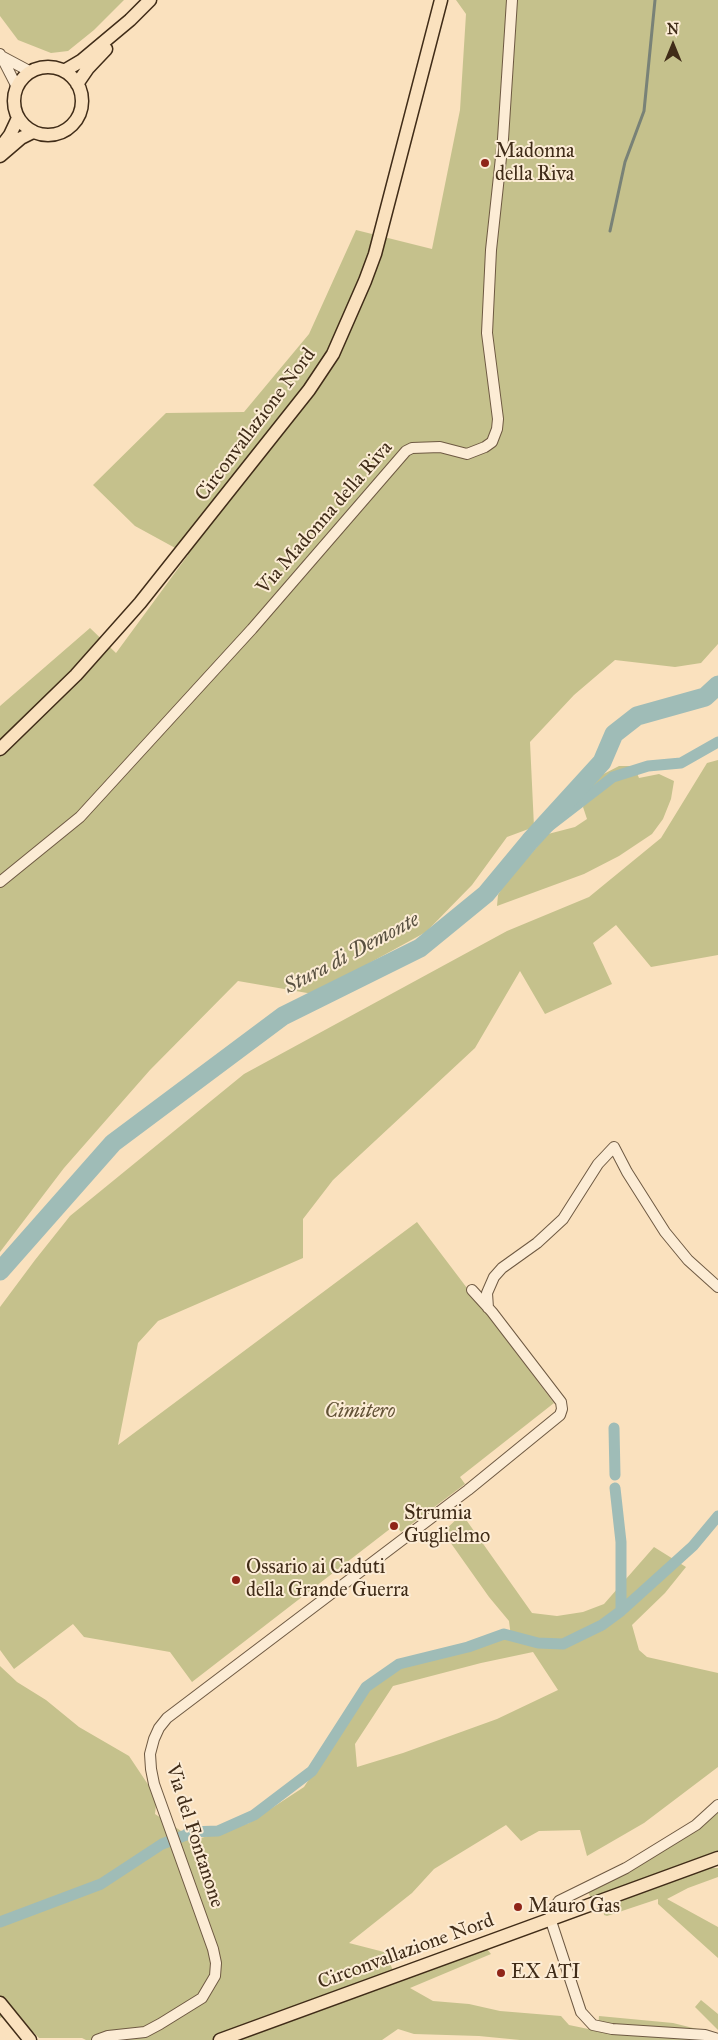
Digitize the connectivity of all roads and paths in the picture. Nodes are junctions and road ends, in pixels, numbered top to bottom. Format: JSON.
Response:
{"nodes":[{"id":1,"x":150,"y":0,"type":"edge"},
{"id":2,"x":441,"y":0,"type":"edge"},
{"id":3,"x":512,"y":0,"type":"edge"},
{"id":4,"x":130,"y":20,"type":"junction"},
{"id":5,"x":1,"y":55,"type":"edge"},
{"id":6,"x":31,"y":72,"type":"junction"},
{"id":7,"x":64,"y":72,"type":"junction"},
{"id":8,"x":77,"y":84,"type":"junction"},
{"id":9,"x":17,"y":88,"type":"junction"},
{"id":10,"x":18,"y":118,"type":"junction"},
{"id":11,"x":33,"y":132,"type":"junction"},
{"id":12,"x":0,"y":148,"type":"edge"},
{"id":13,"x":0,"y":156,"type":"edge"},
{"id":14,"x":0,"y":749,"type":"edge"},
{"id":15,"x":0,"y":882,"type":"edge"},
{"id":16,"x":718,"y":1287,"type":"edge"},
{"id":17,"x":472,"y":1290,"type":"dead end"},
{"id":18,"x":488,"y":1308,"type":"junction"},
{"id":19,"x":718,"y":1805,"type":"edge"},
{"id":20,"x":718,"y":1858,"type":"edge"},
{"id":21,"x":550,"y":1918,"type":"junction"},
{"id":22,"x":0,"y":2003,"type":"edge"},
{"id":23,"x":718,"y":2039,"type":"edge"},
{"id":24,"x":30,"y":2040,"type":"edge"},
{"id":25,"x":97,"y":2040,"type":"edge"},
{"id":26,"x":220,"y":2040,"type":"edge"}],
"edges":[{"from":1,"to":4,"type":"main road"},
{"from":2,"to":14,"type":"main road","name":"Circonvallazione Nord"},
{"from":3,"to":15,"type":"street","name":"Via Madonna della Riva"},
{"from":4,"to":7,"type":"main road"},
{"from":4,"to":8,"type":"main road"},
{"from":5,"to":6,"type":"street"},
{"from":5,"to":9,"type":"street"},
{"from":6,"to":7,"type":"main road"},
{"from":6,"to":9,"type":"main road"},
{"from":7,"to":8,"type":"main road"},
{"from":8,"to":11,"type":"main road"},
{"from":9,"to":10,"type":"main road"},
{"from":10,"to":11,"type":"main road"},
{"from":10,"to":12,"type":"main road"},
{"from":11,"to":13,"type":"main road"},
{"from":16,"to":18,"type":"street"},
{"from":17,"to":18,"type":"street","name":"Via del Fontanone"},
{"from":18,"to":25,"type":"street","name":"Via del Fontanone"},
{"from":19,"to":21,"type":"street"},
{"from":20,"to":21,"type":"main road","name":"Circonvallazione Nord"},
{"from":21,"to":23,"type":"street"},
{"from":21,"to":26,"type":"main road","name":"Circonvallazione Nord"},
{"from":22,"to":24,"type":"main road"}]}
